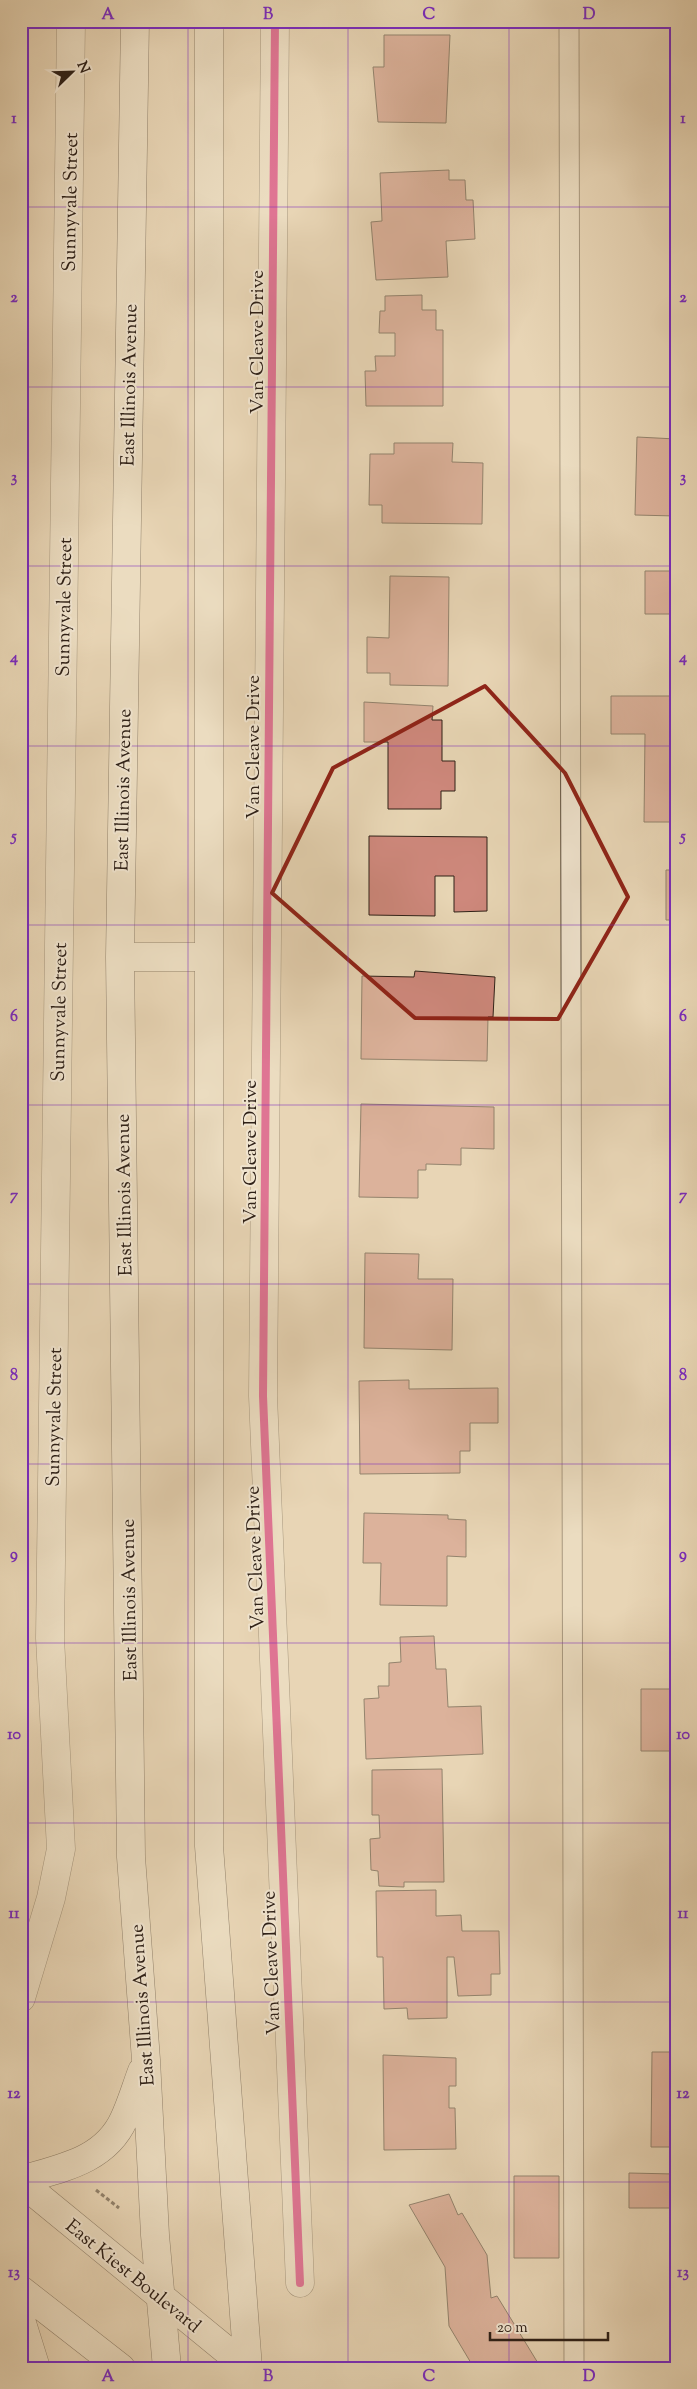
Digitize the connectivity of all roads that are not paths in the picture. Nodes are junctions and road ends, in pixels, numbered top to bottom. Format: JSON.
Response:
{"nodes":[{"id":1,"x":71,"y":21,"type":"edge"},
{"id":2,"x":135,"y":21,"type":"edge"},
{"id":3,"x":209,"y":21,"type":"edge"},
{"id":4,"x":275,"y":21,"type":"edge"},
{"id":5,"x":569,"y":21,"type":"edge"},
{"id":6,"x":120,"y":957,"type":"junction"},
{"id":7,"x":209,"y":957,"type":"junction"},
{"id":8,"x":21,"y":1998,"type":"edge"},
{"id":9,"x":146,"y":2060,"type":"junction"},
{"id":10,"x":21,"y":2181,"type":"edge"},
{"id":11,"x":300,"y":2283,"type":"dead end"},
{"id":12,"x":21,"y":2290,"type":"edge"},
{"id":13,"x":159,"y":2294,"type":"junction"},
{"id":14,"x":21,"y":2320,"type":"edge"},
{"id":15,"x":36,"y":2368,"type":"edge"},
{"id":16,"x":121,"y":2368,"type":"edge"},
{"id":17,"x":166,"y":2368,"type":"edge"},
{"id":18,"x":248,"y":2368,"type":"edge"},
{"id":19,"x":574,"y":2368,"type":"edge"}],
"edges":[{"from":1,"to":8,"type":"main road","name":"Sunnyvale Street"},
{"from":2,"to":6,"type":"main road","name":"East Illinois Avenue"},
{"from":3,"to":7,"type":"main road"},
{"from":4,"to":11,"type":"main road","name":"Van Cleave Drive"},
{"from":5,"to":19,"type":"lane"},
{"from":6,"to":7,"type":"main road"},
{"from":6,"to":9,"type":"main road","name":"East Illinois Avenue"},
{"from":7,"to":18,"type":"main road"},
{"from":9,"to":10,"type":"main road"},
{"from":9,"to":13,"type":"main road","name":"East Illinois Avenue"},
{"from":10,"to":13,"type":"main road","name":"East Kiest Boulevard"},
{"from":12,"to":16,"type":"main road"},
{"from":13,"to":17,"type":"main road","name":"East Illinois Avenue"},
{"from":13,"to":18,"type":"main road","name":"East Kiest Boulevard"},
{"from":14,"to":15,"type":"main road"}]}
